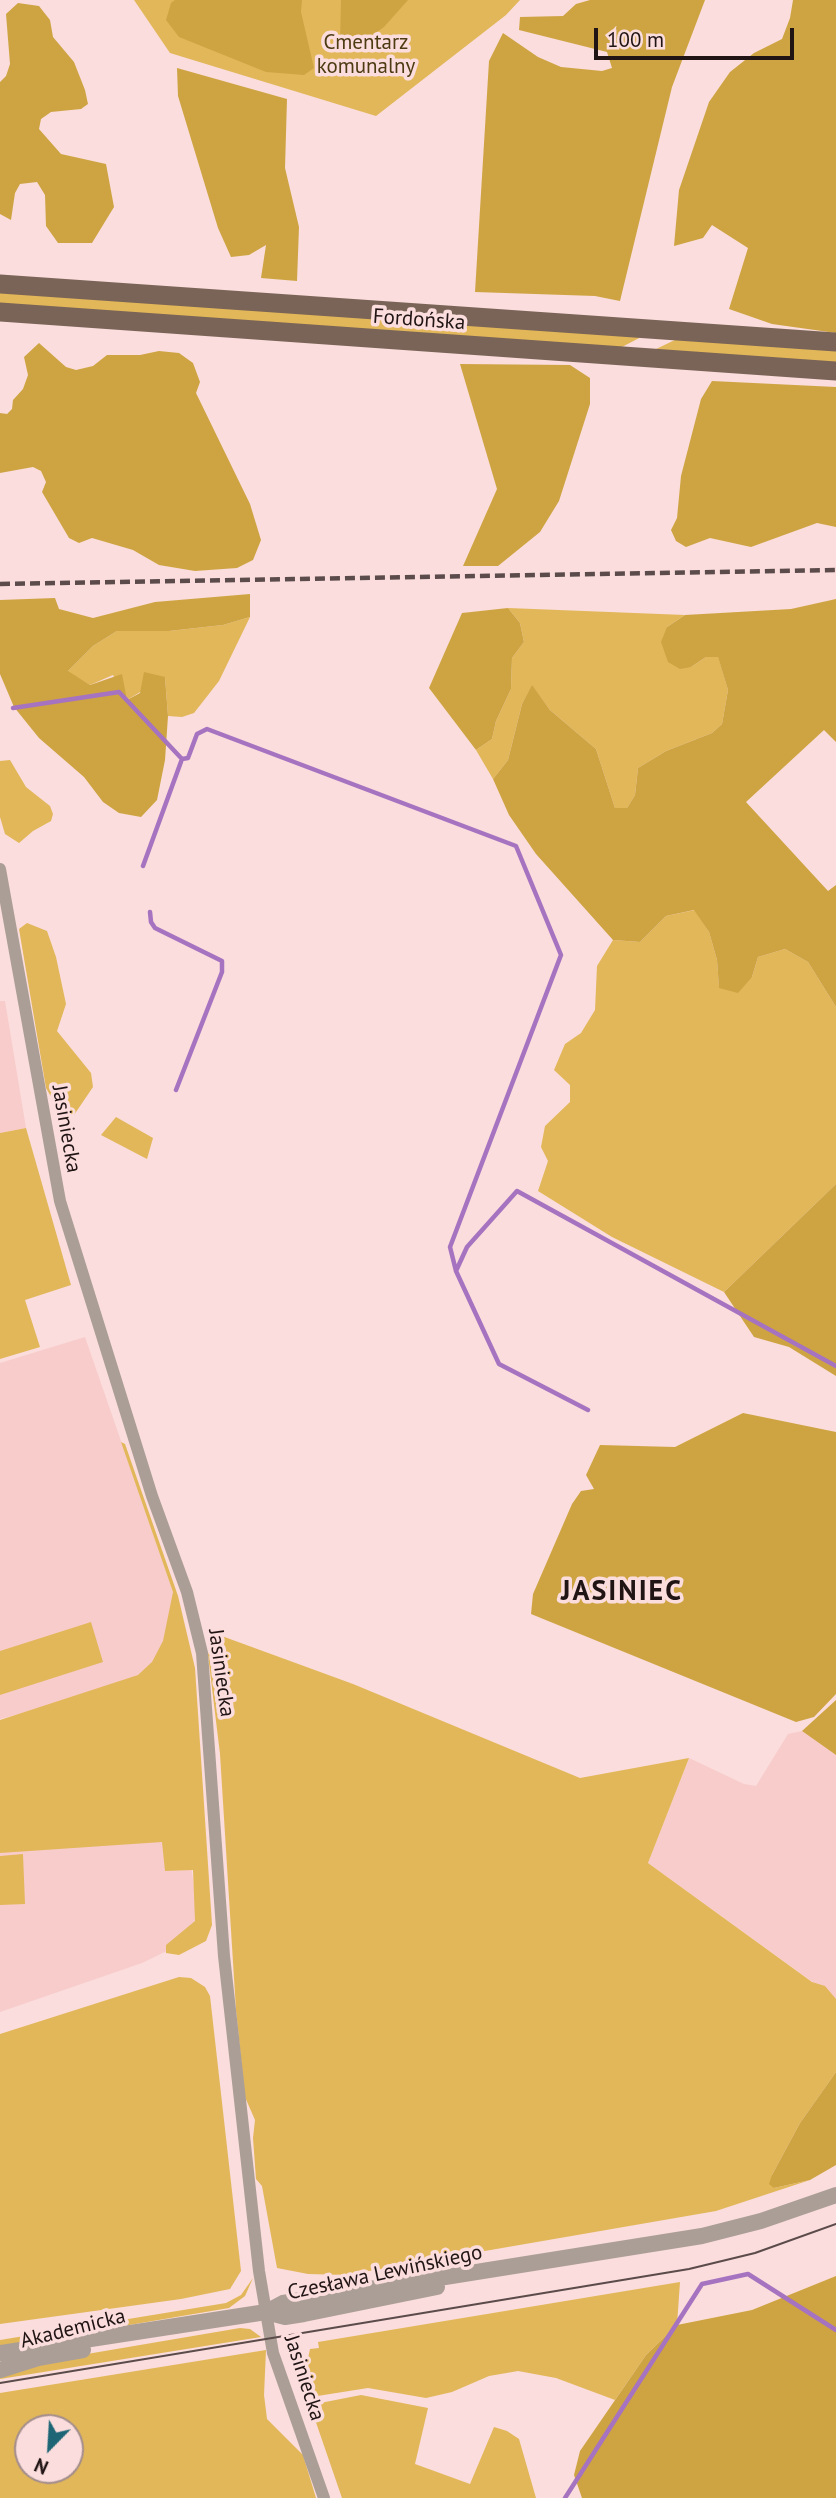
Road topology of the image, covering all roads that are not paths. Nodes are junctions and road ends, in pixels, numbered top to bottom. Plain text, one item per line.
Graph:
1 (0, 284) edge
2 (0, 312) edge
3 (836, 342) edge
4 (836, 371) edge
5 (0, 869) edge
6 (836, 2195) edge
7 (266, 2312) junction
8 (155, 2328) junction
9 (0, 2353) edge
10 (0, 2370) edge
11 (324, 2498) edge

1 - 3 main road, Fordońska
2 - 4 main road, Fordońska
5 - 7 street, Jasiniecka
6 - 7 street, Czesława Lewińskiego
7 - 8 street, Akademicka
7 - 11 street, Jasiniecka
8 - 9 street, Akademicka
8 - 10 street, Akademicka

